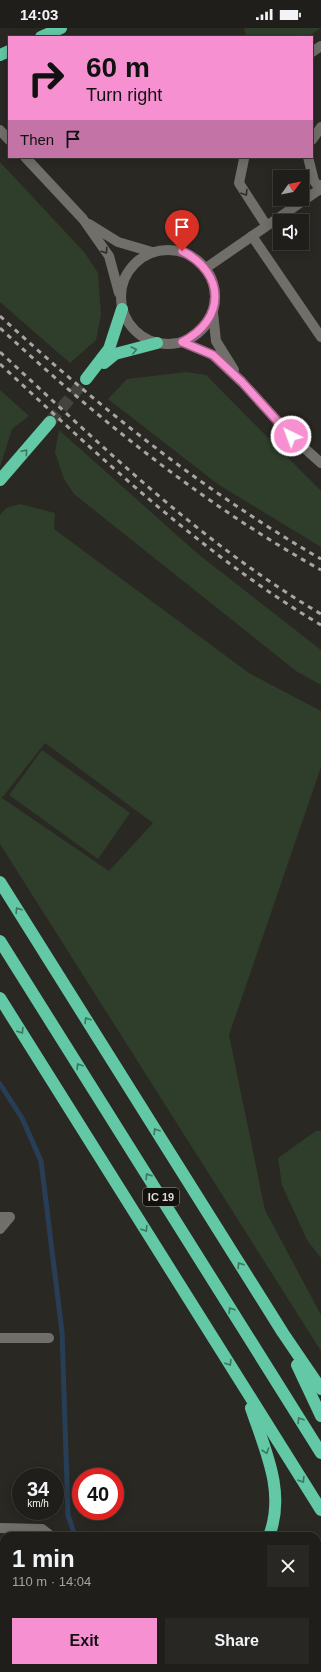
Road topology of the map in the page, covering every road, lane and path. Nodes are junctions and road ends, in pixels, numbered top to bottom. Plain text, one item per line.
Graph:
1 (61, 28) edge
2 (43, 36) edge
3 (321, 127) edge
4 (0, 130) edge
5 (8, 139) edge
6 (313, 139) edge
7 (26, 158) edge
8 (244, 158) edge
9 (308, 158) edge
10 (321, 188) edge
11 (82, 219) junction
12 (266, 226) junction
13 (252, 236) junction
14 (152, 252) junction
15 (206, 268) junction
16 (121, 305) junction
17 (213, 313) junction
18 (321, 337) edge
19 (182, 342) junction
20 (157, 344) junction
21 (242, 382) junction
22 (49, 423) tunnel mouth
23 (321, 464) edge
24 (0, 480) edge
25 (0, 882) edge
26 (0, 941) edge
27 (0, 998) edge
28 (0, 1217) edge
29 (0, 1229) edge
30 (283, 1333) junction
31 (0, 1338) edge
32 (49, 1338) dead end
33 (244, 1388) junction
34 (321, 1389) edge
35 (321, 1416) edge
36 (321, 1453) edge
37 (321, 1510) edge
38 (0, 1528) edge
39 (46, 1532) edge
40 (271, 1532) edge

1 - 2 highway
3 - 6 street
4 - 5 street
7 - 11 street
8 -> 12 street
9 - 10 street
10 - 12 street
11 - 14 street
11 -> 16 street
12 - 13 street
13 - 15 street
13 - 18 street
14 - 15 street
14 - 16 street
15 - 17 street
16 - 20 street
16 -> 20 highway
17 - 19 street
17 - 21 street
19 - 20 street
19 - 21 street
21 - 23 street
24 -> 22 highway
30 -> 25 highway
36 -> 26 highway, IC 19
27 -> 33 highway, IC 19
28 - 29 street
30 - 34 highway
30 - 35 highway
31 - 32 street
33 -> 37 highway, IC 19
33 -> 40 highway
38 - 39 street

